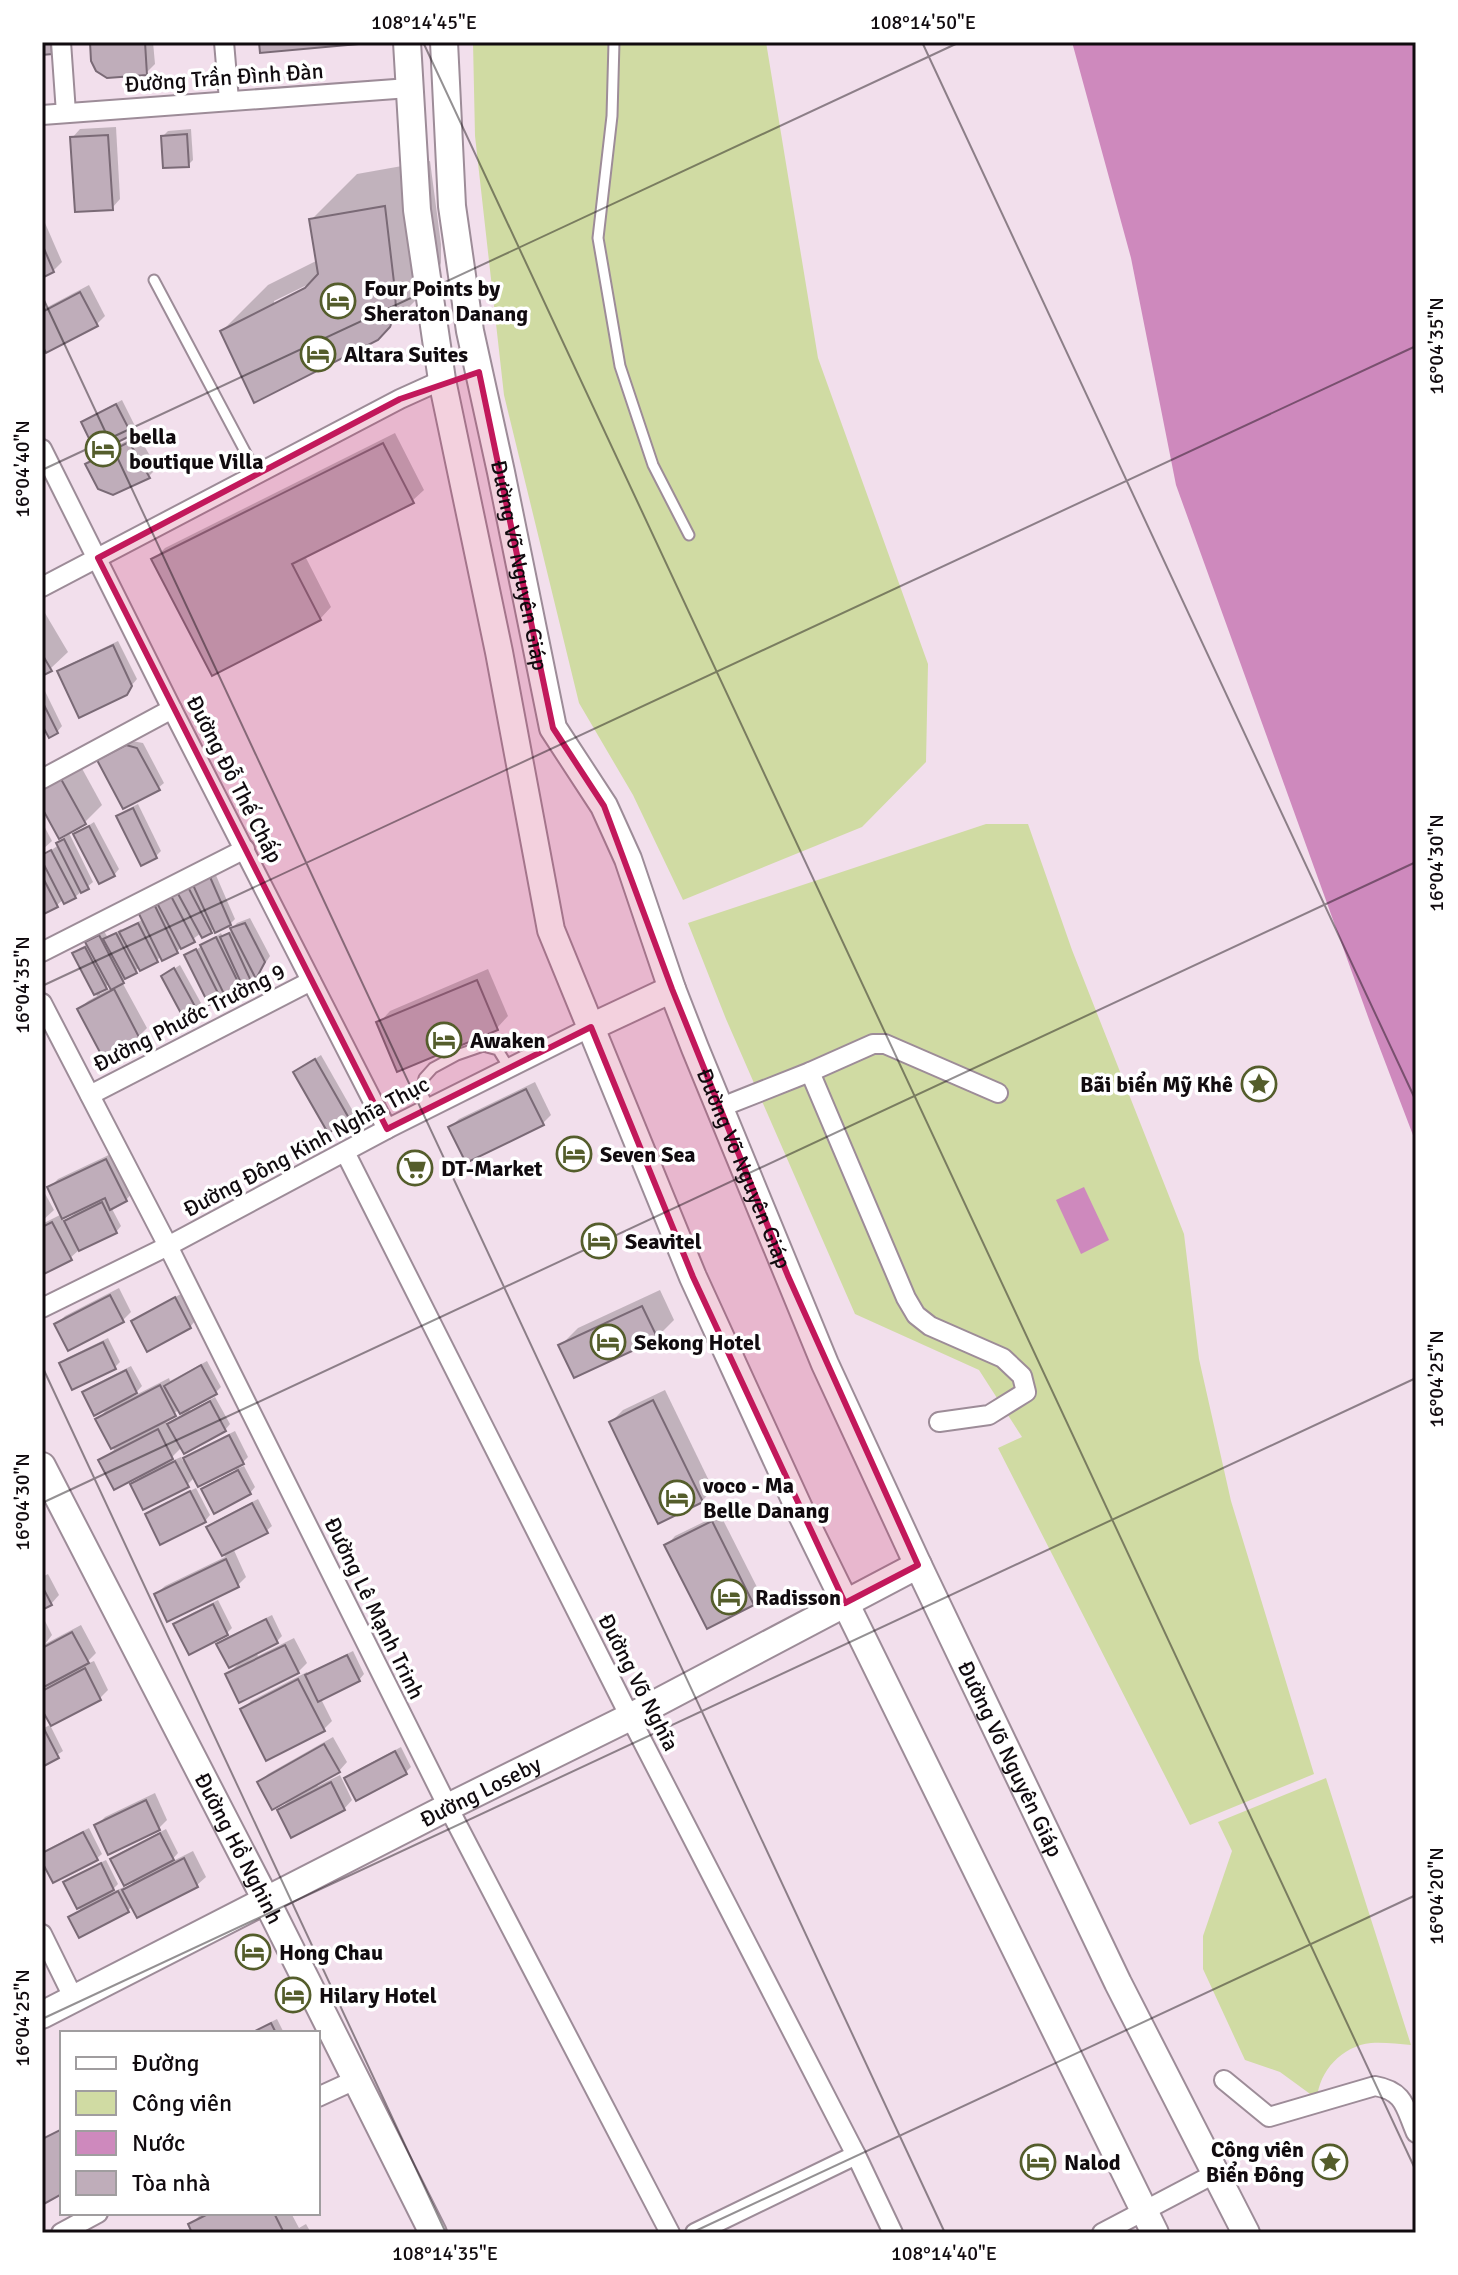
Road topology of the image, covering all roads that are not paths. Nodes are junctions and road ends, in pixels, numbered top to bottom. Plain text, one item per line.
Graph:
1 (61, 42) edge
2 (224, 42) edge
3 (407, 42) edge
4 (444, 42) edge
5 (614, 42) edge
6 (446, 86) junction
7 (409, 88) junction
8 (229, 100) junction
9 (66, 113) junction
10 (42, 115) edge
11 (154, 280) dead end
12 (479, 372) junction
13 (442, 380) junction
14 (42, 449) edge
15 (257, 474) junction
16 (689, 535) dead end
17 (98, 558) junction
18 (42, 587) edge
19 (172, 709) junction
20 (42, 779) edge
21 (245, 849) junction
22 (42, 952) edge
23 (311, 981) junction
24 (672, 989) junction
25 (42, 1003) edge
26 (591, 1027) junction
27 (509, 1068) junction
28 (810, 1072) junction
29 (998, 1093) dead end
30 (90, 1095) junction
31 (430, 1108) junction
32 (719, 1108) junction
33 (387, 1129) junction
34 (345, 1152) junction
35 (168, 1246) junction
36 (42, 1308) edge
37 (939, 1422) dead end
38 (42, 1466) edge
39 (918, 1565) junction
40 (845, 1603) junction
41 (630, 1717) junction
42 (448, 1807) junction
43 (266, 1900) junction
44 (42, 1934) edge
45 (74, 1999) junction
46 (42, 2015) edge
47 (355, 2080) junction
48 (1224, 2080) dead end
49 (320, 2096) edge
50 (1416, 2133) edge
51 (856, 2155) junction
52 (1216, 2173) junction
53 (94, 2215) edge
54 (1150, 2222) edge
55 (61, 2233) edge
56 (433, 2233) edge
57 (670, 2233) edge
58 (695, 2233) edge
59 (893, 2233) edge
60 (1102, 2233) edge
61 (1246, 2233) edge

1 - 9 street
2 - 8 street
3 - 7 main road, Đường Võ Nguyên Giáp
4 - 6 main road, Đường Võ Nguyên Giáp
5 - 16 lane
6 - 7 main road
6 - 12 main road, Đường Võ Nguyên Giáp
7 - 8 street, Đường Trần Đình Đàn
7 - 13 main road, Đường Võ Nguyên Giáp
8 - 9 street, Đường Trần Đình Đàn
9 - 10 street, Đường Trần Đình Đàn
11 - 15 lane
12 - 13 main road
12 - 24 main road, Đường Võ Nguyên Giáp
13 - 15 street
13 - 26 main road, Đường Võ Nguyên Giáp
14 - 17 street, Đường Đỗ Thế Chấp
15 - 17 street
17 - 18 street
17 - 19 street, Đường Đỗ Thế Chấp
19 - 20 street
19 - 21 street, Đường Đỗ Thế Chấp
21 - 22 street
21 - 23 street, Đường Đỗ Thế Chấp
23 - 30 street, Đường Phước Trường 9
23 - 33 street, Đường Đỗ Thế Chấp
24 - 26 main road
24 - 32 main road, Đường Võ Nguyên Giáp
25 - 30 street, Đường Lê Mạnh Trinh
26 - 27 street, Đường Đông Kinh Nghĩa Thục
26 - 40 main road, Đường Võ Nguyên Giáp
27 - 31 street, Đường Đông Kinh Nghĩa Thục
27 - 31 lane
28 - 29 street
28 - 32 street
28 - 37 street
30 - 35 street, Đường Lê Mạnh Trinh
31 - 33 street, Đường Đông Kinh Nghĩa Thục
32 - 39 main road, Đường Võ Nguyên Giáp
33 - 34 street, Đường Đông Kinh Nghĩa Thục
34 - 35 street, Đường Đông Kinh Nghĩa Thục
34 - 41 street, Đường Võ Nghĩa
35 - 36 street, Đường Đông Kinh Nghĩa Thục
35 - 42 street, Đường Lê Mạnh Trinh
38 - 43 main road, Đường Hồ Nghinh
39 - 40 main road, Đường Loseby
39 - 52 main road, Đường Võ Nguyên Giáp
40 - 41 main road, Đường Loseby
40 - 54 main road, Đường Võ Nguyên Giáp
41 - 42 main road, Đường Loseby
41 - 51 street, Đường Võ Nghĩa
42 - 43 main road, Đường Loseby
42 - 57 street, Đường Lê Mạnh Trinh
43 - 45 main road, Đường Loseby
43 - 47 main road, Đường Hồ Nghinh
44 - 45 street
45 - 46 main road, Đường Loseby
47 - 49 street
47 - 56 main road, Đường Hồ Nghinh
48 - 50 street
51 - 58 street
51 - 59 street, Đường Võ Nghĩa
52 - 54 street
52 - 61 main road, Đường Võ Nguyên Giáp
53 - 55 street
54 - 60 street

